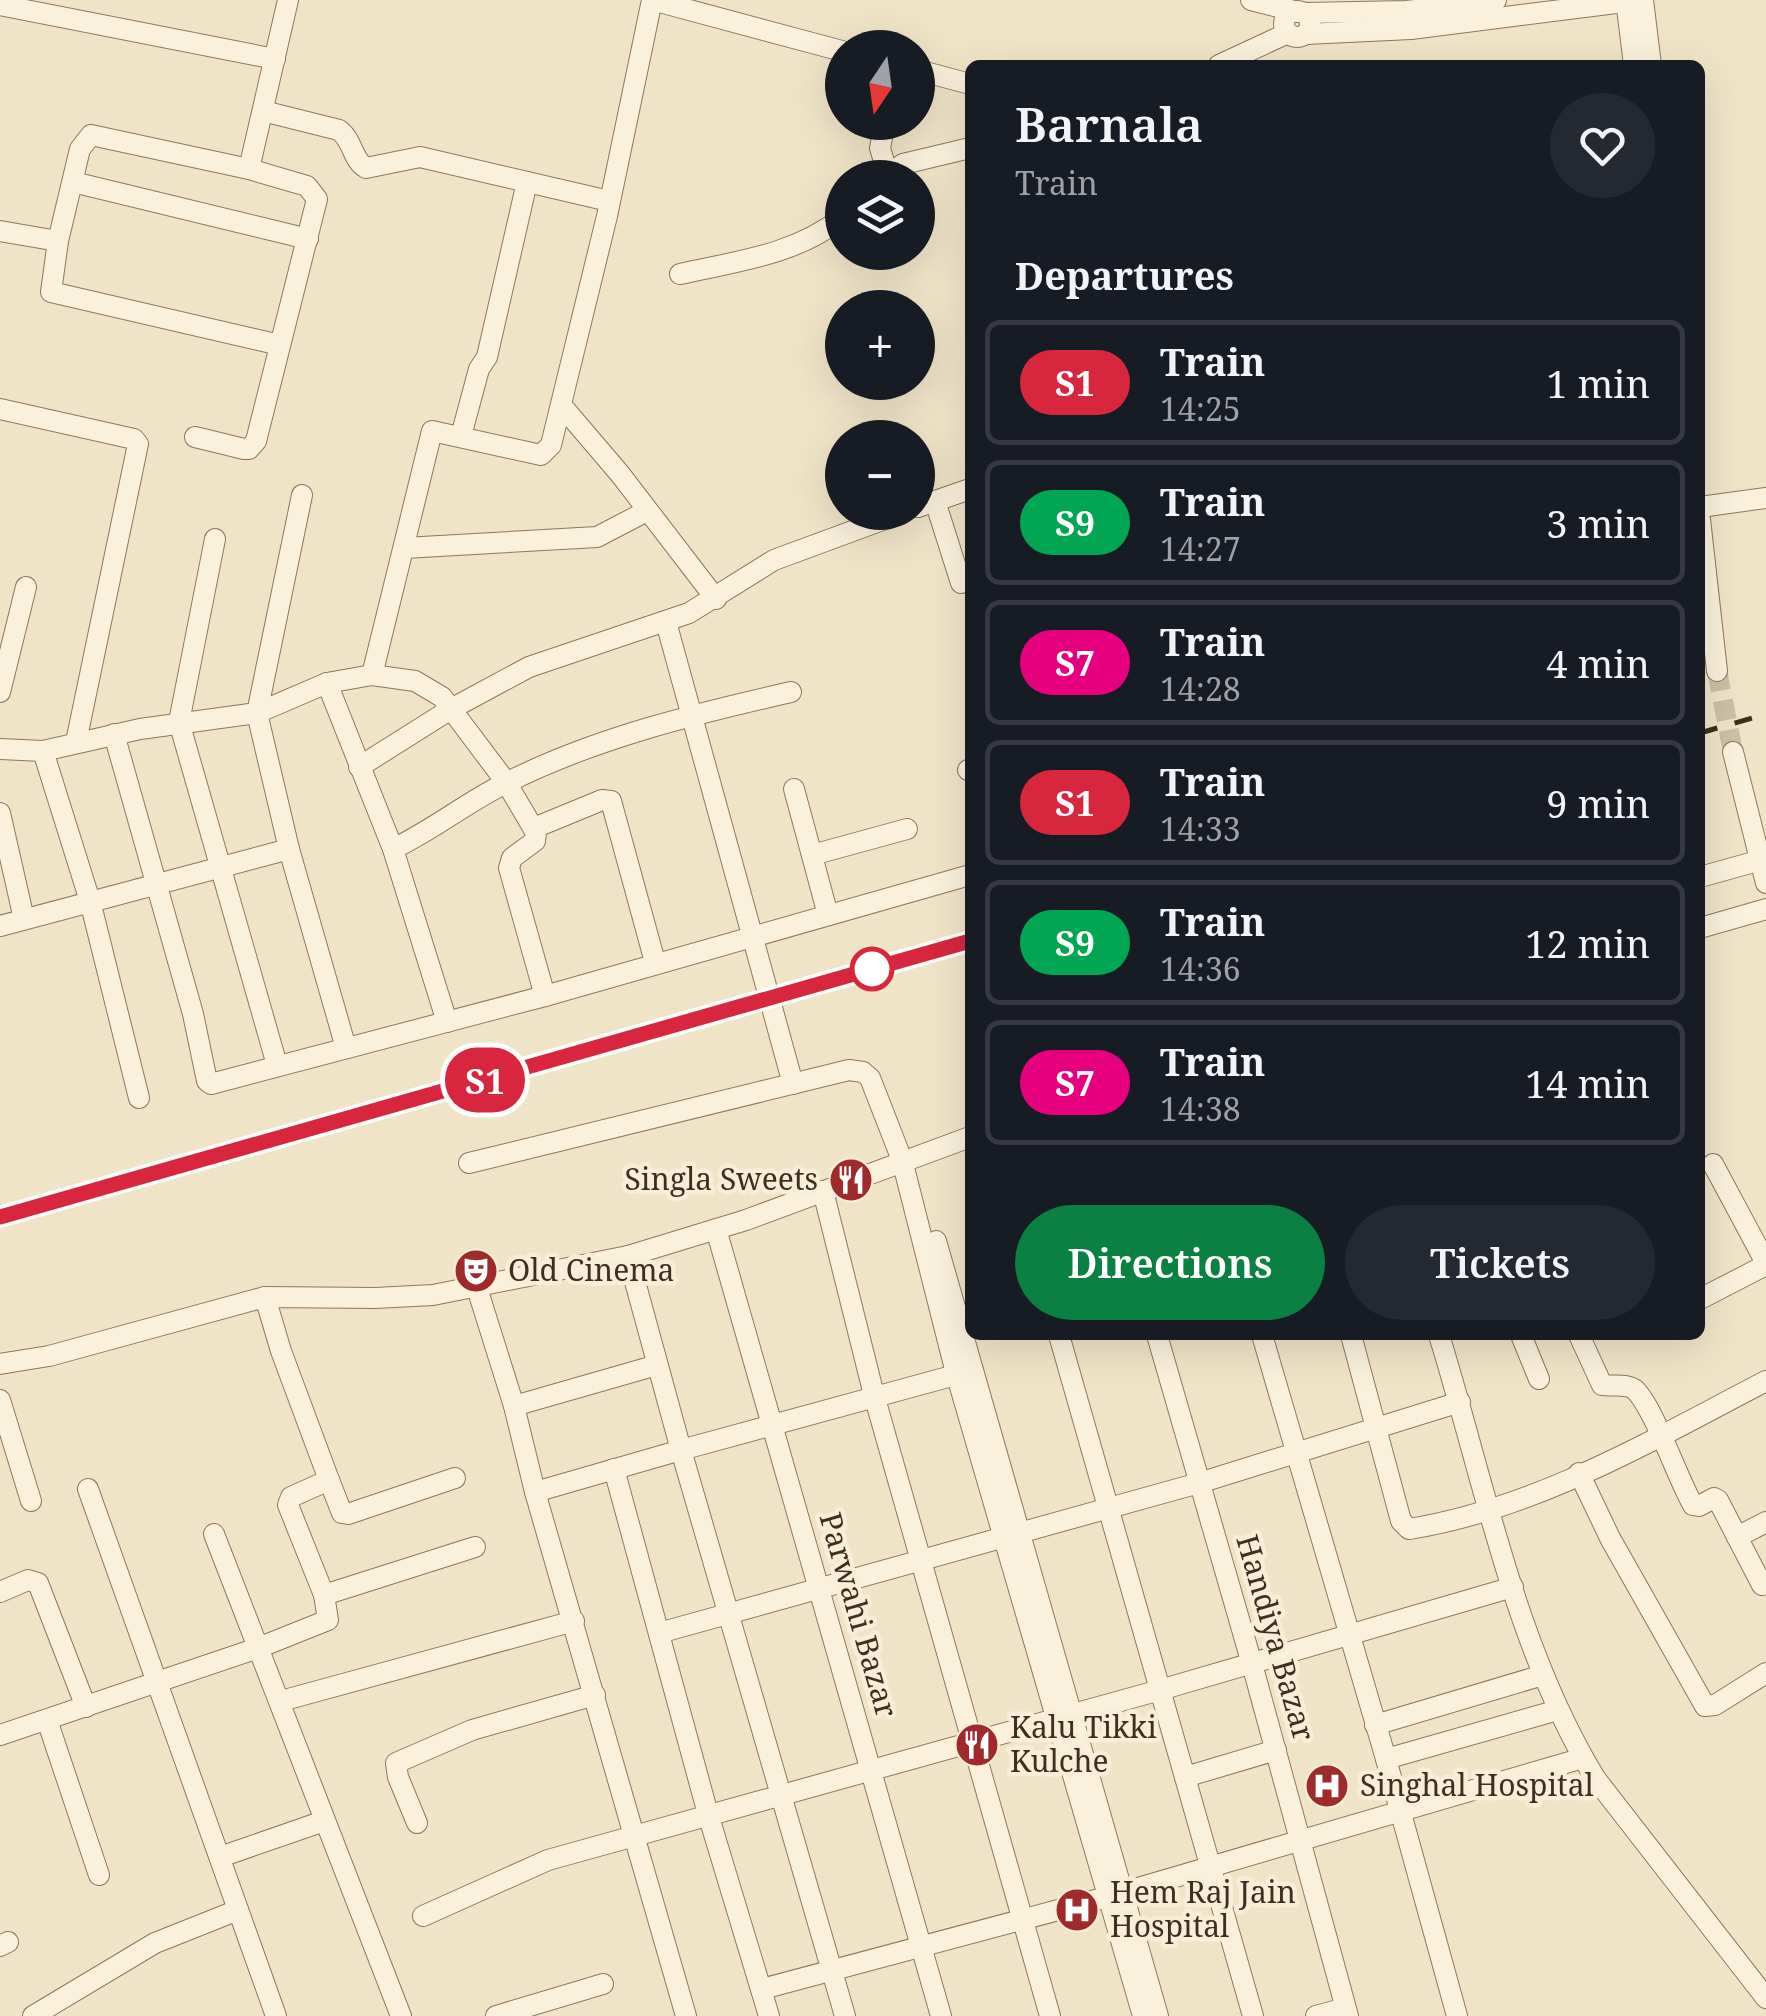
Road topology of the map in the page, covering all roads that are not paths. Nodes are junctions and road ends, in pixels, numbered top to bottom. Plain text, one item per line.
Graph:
1 (288, 0) edge
2 (652, 0) edge
3 (1251, 0) edge
4 (1496, 0) edge
5 (1634, 1) edge
6 (0, 5) edge
7 (1305, 17) edge
8 (825, 46) edge
9 (276, 59) junction
10 (1228, 60) edge
11 (1634, 60) edge
12 (1650, 60) edge
13 (935, 75) edge
14 (965, 83) edge
15 (263, 111) junction
16 (965, 149) edge
17 (920, 160) edge
18 (250, 169) junction
19 (73, 182) junction
20 (527, 182) junction
21 (609, 201) junction
22 (0, 231) edge
23 (825, 231) edge
24 (308, 238) junction
25 (58, 240) junction
26 (680, 274) dead end
27 (280, 345) junction
28 (562, 406) junction
29 (0, 409) edge
30 (462, 436) junction
31 (195, 437) dead end
32 (965, 491) edge
33 (302, 495) dead end
34 (1766, 498) edge
35 (935, 501) edge
36 (1705, 505) edge
37 (648, 510) junction
38 (935, 525) edge
39 (855, 530) edge
40 (215, 539) dead end
41 (404, 548) junction
42 (1705, 566) edge
43 (960, 583) dead end
44 (26, 587) dead end
45 (716, 599) junction
46 (666, 622) junction
47 (1716, 671) tunnel mouth
48 (372, 675) junction
49 (328, 683) junction
50 (0, 692) edge
51 (791, 692) dead end
52 (451, 709) junction
53 (258, 712) junction
54 (694, 714) junction
55 (179, 722) junction
56 (114, 734) junction
57 (76, 742) junction
58 (0, 748) edge
59 (43, 751) junction
60 (1733, 752) tunnel mouth
61 (359, 767) junction
62 (506, 782) junction
63 (794, 789) dead end
64 (0, 813) edge
65 (534, 828) junction
66 (907, 828) dead end
67 (289, 849) junction
68 (394, 849) junction
69 (812, 855) junction
70 (1761, 860) junction
71 (222, 867) junction
72 (965, 876) edge
73 (1705, 876) edge
74 (1766, 883) edge
75 (156, 885) junction
76 (90, 901) junction
77 (1766, 909) edge
78 (828, 915) junction
79 (24, 919) junction
80 (0, 926) edge
81 (1705, 927) edge
82 (752, 936) junction
83 (655, 962) junction
84 (545, 996) junction
85 (448, 1022) junction
86 (346, 1048) junction
87 (277, 1065) junction
88 (793, 1084) junction
89 (140, 1098) dead end
90 (965, 1139) edge
91 (908, 1159) junction
92 (468, 1163) dead end
93 (1713, 1164) dead end
94 (823, 1191) junction
95 (716, 1230) junction
96 (628, 1256) junction
97 (1766, 1264) edge
98 (477, 1288) junction
99 (1705, 1296) edge
100 (264, 1297) junction
101 (1059, 1340) edge
102 (1159, 1340) edge
103 (1263, 1340) edge
104 (1352, 1340) edge
105 (1447, 1340) edge
106 (1523, 1340) edge
107 (1581, 1340) edge
108 (0, 1364) edge
109 (657, 1364) junction
110 (964, 1372) junction
111 (1540, 1379) dead end
112 (1766, 1380) edge
113 (874, 1395) junction
114 (0, 1400) edge
115 (1460, 1402) junction
116 (514, 1406) junction
117 (773, 1424) junction
118 (1377, 1428) junction
119 (1661, 1435) junction
120 (681, 1450) junction
121 (1296, 1453) junction
122 (614, 1469) junction
123 (1579, 1473) junction
124 (455, 1478) dead end
125 (330, 1480) junction
126 (1198, 1483) junction
127 (88, 1489) dead end
128 (536, 1492) junction
129 (30, 1500) dead end
130 (1108, 1506) junction
131 (1490, 1510) junction
132 (1766, 1522) edge
133 (1011, 1533) junction
134 (214, 1534) dead end
135 (1737, 1537) junction
136 (475, 1547) dead end
137 (922, 1560) junction
138 (1762, 1584) dead end
139 (1514, 1587) junction
140 (818, 1590) junction
141 (0, 1592) edge
142 (324, 1595) junction
143 (731, 1615) junction
144 (574, 1621) junction
145 (659, 1633) junction
146 (1350, 1634) junction
147 (258, 1648) junction
148 (1252, 1664) junction
149 (1766, 1672) edge
150 (1543, 1675) junction
151 (158, 1681) junction
152 (1160, 1690) junction
153 (595, 1694) junction
154 (280, 1701) junction
155 (86, 1706) junction
156 (1558, 1710) junction
157 (1063, 1716) junction
158 (46, 1720) junction
159 (1375, 1725) junction
160 (0, 1735) edge
161 (970, 1742) junction
162 (1276, 1750) junction
163 (1582, 1758) junction
164 (1386, 1759) junction
165 (871, 1769) junction
166 (1185, 1777) junction
167 (782, 1793) junction
168 (1401, 1811) junction
169 (708, 1814) junction
170 (324, 1821) junction
171 (417, 1822) dead end
172 (635, 1836) junction
173 (1300, 1840) junction
174 (220, 1856) junction
175 (1210, 1866) junction
176 (99, 1875) dead end
177 (1114, 1894) junction
178 (238, 1910) junction
179 (423, 1916) dead end
180 (1022, 1918) junction
181 (920, 1946) junction
182 (833, 1971) junction
183 (603, 1984) dead end
184 (762, 1989) junction
185 (1766, 1998) edge
186 (1347, 2012) edge
187 (508, 2014) edge
188 (32, 2016) edge
189 (276, 2016) edge
190 (400, 2016) edge
191 (686, 2016) edge
192 (769, 2016) edge
193 (846, 2016) edge
194 (941, 2016) edge
195 (1050, 2016) edge
196 (1143, 2016) edge
197 (1158, 2016) edge
198 (1253, 2016) edge
199 (1316, 2016) edge
200 (1458, 2016) edge

1 - 9 street
2 - 8 street
2 - 21 street
3 - 7 street
4 - 7 street
5 - 7 street
5 - 11 street
5 - 12 street
6 - 9 street
7 - 10 street
9 - 15 street
13 - 14 street
15 - 18 street
15 - 20 street
16 - 17 street
18 - 19 street
18 - 24 street
19 - 24 street
19 - 25 street
20 - 21 street
20 - 30 street
21 - 28 street
22 - 25 street
23 - 26 street
24 - 27 street
25 - 27 street
27 - 31 street
28 - 30 street
28 - 37 street
29 - 57 street
30 - 41 street
32 - 35 street
33 - 53 street
34 - 36 street
37 - 41 street
37 - 45 street
38 - 43 street
39 - 45 street
40 - 55 street
41 - 48 street
42 - 47 street
44 - 50 street
45 - 46 street
46 - 52 street
46 - 54 street
48 - 49 street
48 - 52 street
49 - 53 street
49 - 61 street
51 - 54 street
52 - 61 street
52 - 62 street
53 - 55 street
53 - 67 street
54 - 62 street
54 - 82 street
55 - 56 street
55 - 71 street
56 - 57 street
56 - 75 street
57 - 59 street
58 - 59 street
59 - 76 street
60 - 70 street
61 - 68 street
62 - 65 street
62 - 68 street
63 - 69 street
64 - 79 street
65 - 83 street
65 - 84 street
66 - 69 street
67 - 71 street
67 - 86 street
68 - 85 street
69 - 78 street
70 - 73 street
70 - 74 street
71 - 75 street
71 - 87 street
72 - 78 street
75 - 76 street
75 - 87 street
76 - 79 street
76 - 89 street
77 - 81 street
78 - 82 street
79 - 80 street
82 - 83 street
82 - 88 street
83 - 84 street
84 - 85 street
85 - 86 street
86 - 87 street
88 - 91 street
88 - 92 street
90 - 91 street
91 - 94 street
91 - 110 street
93 - 97 street
94 - 95 street
94 - 113 street
95 - 96 street
95 - 117 street, Parwahi Bazar
96 - 98 street
96 - 109 street
97 - 99 street
98 - 100 street
98 - 116 street
100 - 108 street
100 - 125 street
101 - 130 street
102 - 126 street, Handiya Bazar
103 - 121 street
104 - 118 street
105 - 115 street
106 - 111 street
107 - 119 street
109 - 116 street
109 - 120 street
110 - 113 street
110 - 133 street
112 - 119 street
113 - 117 street
113 - 137 street
114 - 129 street
115 - 118 street
115 - 131 street
116 - 128 street
117 - 120 street
117 - 140 street, Parwahi Bazar
118 - 121 street
118 - 131 street
119 - 123 street
119 - 135 street
120 - 122 street
120 - 143 street
121 - 126 street
121 - 146 street
122 - 128 street
122 - 145 street
123 - 131 street
123 - 149 street
124 - 125 street
125 - 142 street
126 - 130 street
126 - 148 street, Handiya Bazar
127 - 151 street
128 - 144 street
130 - 133 street
130 - 152 street
131 - 139 street
132 - 135 street
133 - 137 street
133 - 157 street
134 - 147 street
135 - 138 street
136 - 142 street
137 - 140 street
137 - 161 street
139 - 146 street
139 - 150 street
140 - 143 street
140 - 165 street, Parwahi Bazar
141 - 155 street
142 - 147 street
143 - 145 street
143 - 167 street
144 - 153 street
144 - 154 street
145 - 169 street
146 - 148 street
146 - 159 street
147 - 151 street
147 - 154 street
148 - 152 street
148 - 162 street, Handiya Bazar
150 - 156 street
150 - 159 street
151 - 155 street
151 - 174 street
152 - 157 street
152 - 166 street
153 - 171 street
153 - 172 street
154 - 170 street
155 - 158 street
156 - 163 street
156 - 164 street
157 - 161 street
157 - 177 street
158 - 160 street
158 - 176 street
159 - 164 street
161 - 165 street
161 - 180 street
162 - 166 street
162 - 173 street, Handiya Bazar
163 - 168 street
163 - 185 street
164 - 168 street
165 - 167 street
165 - 181 street, Parwahi Bazar
166 - 175 street
167 - 169 street
167 - 182 street
168 - 173 street
168 - 200 street
169 - 172 street
169 - 184 street
170 - 174 street
170 - 190 street
172 - 179 street
172 - 191 street
173 - 175 street
173 - 186 street, Handiya Bazar
174 - 178 street
175 - 177 street
175 - 198 street
177 - 180 street
177 - 196 street
177 - 197 street
178 - 188 street
178 - 189 street
180 - 181 street
180 - 195 street
181 - 182 street
181 - 194 street, Parwahi Bazar
182 - 184 street
182 - 193 street
183 - 187 street
184 - 192 street
186 - 199 street

